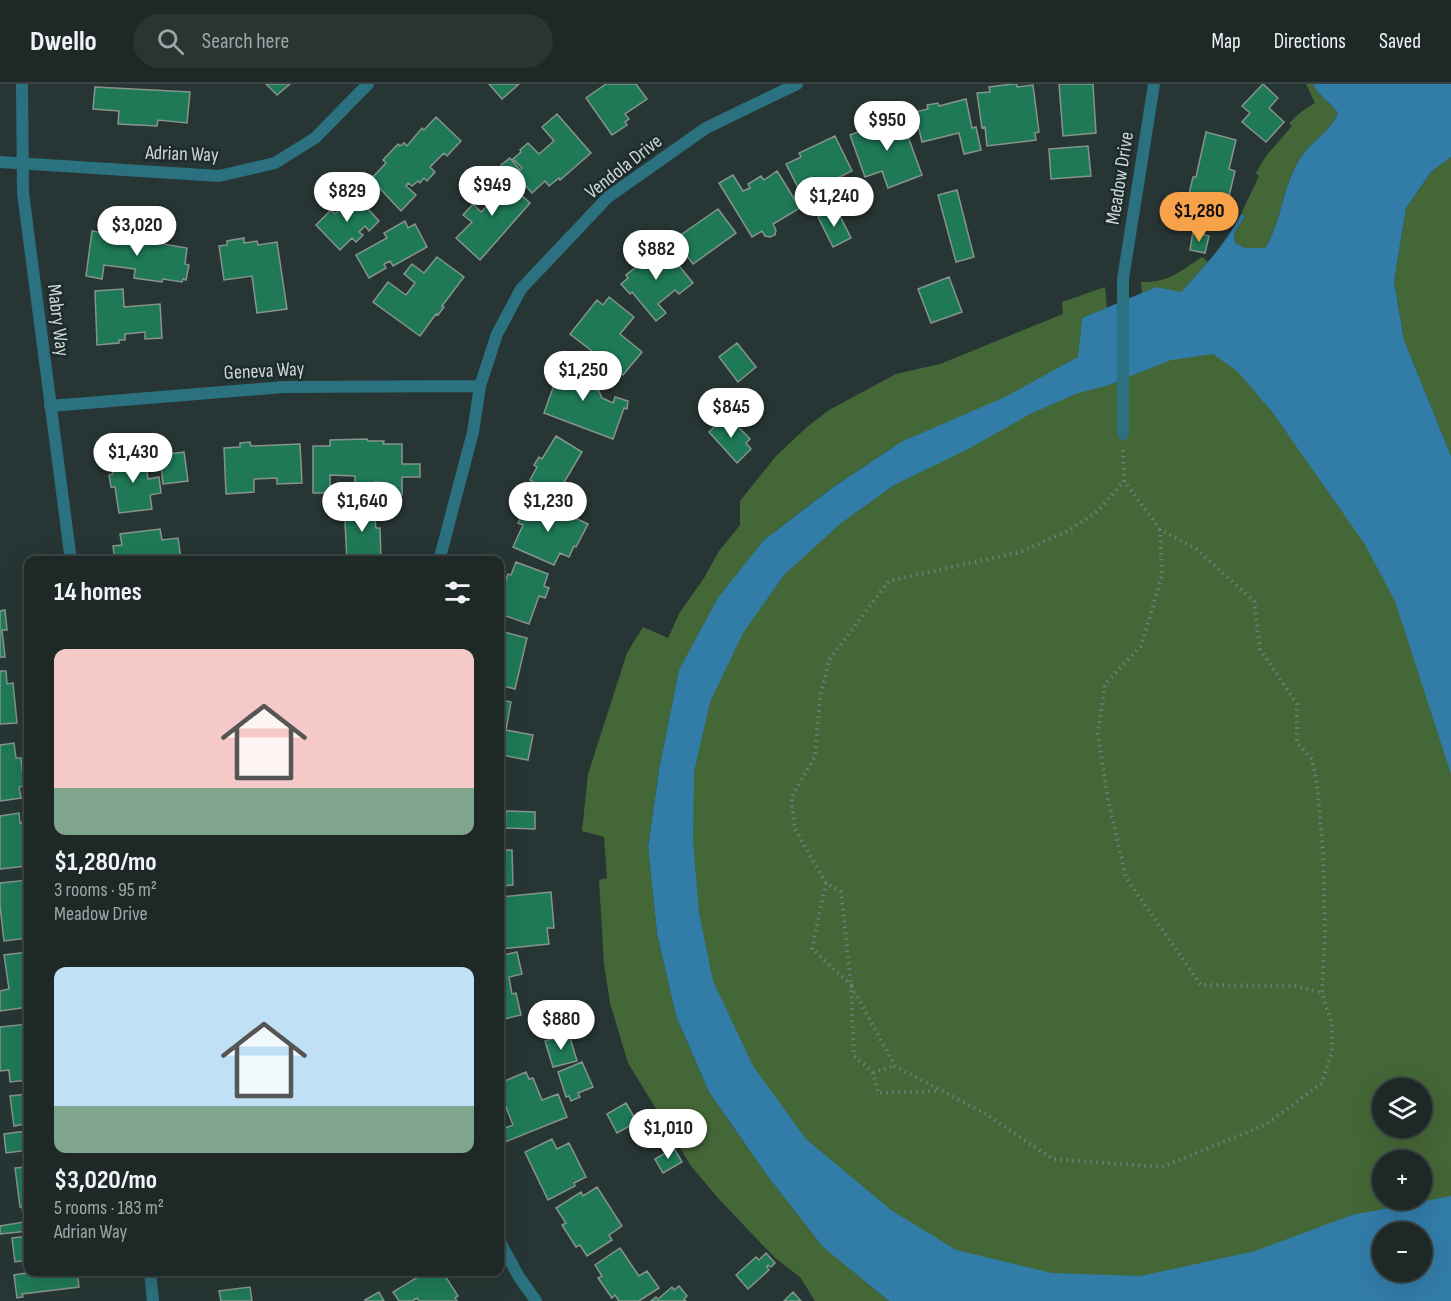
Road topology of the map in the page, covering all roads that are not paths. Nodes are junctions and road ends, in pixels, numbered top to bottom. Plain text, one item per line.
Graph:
1 (22, 84) edge
2 (368, 84) edge
3 (797, 84) edge
4 (1154, 84) edge
5 (0, 162) edge
6 (22, 164) junction
7 (480, 386) junction
8 (50, 406) junction
9 (1122, 434) road end
10 (70, 556) edge
11 (440, 556) edge
12 (504, 1249) edge
13 (150, 1276) edge
14 (153, 1301) edge
15 (536, 1301) edge

1 - 6 street, Mabry Way
2 - 6 street, Adrian Way
3 - 7 street, Vendola Drive
4 - 9 street, Meadow Drive
5 - 6 street, Adrian Way
6 - 8 street, Mabry Way
7 - 8 street, Geneva Way
7 - 11 street, Vendola Drive
8 - 10 street, Mabry Way
12 - 15 street
13 - 14 street

